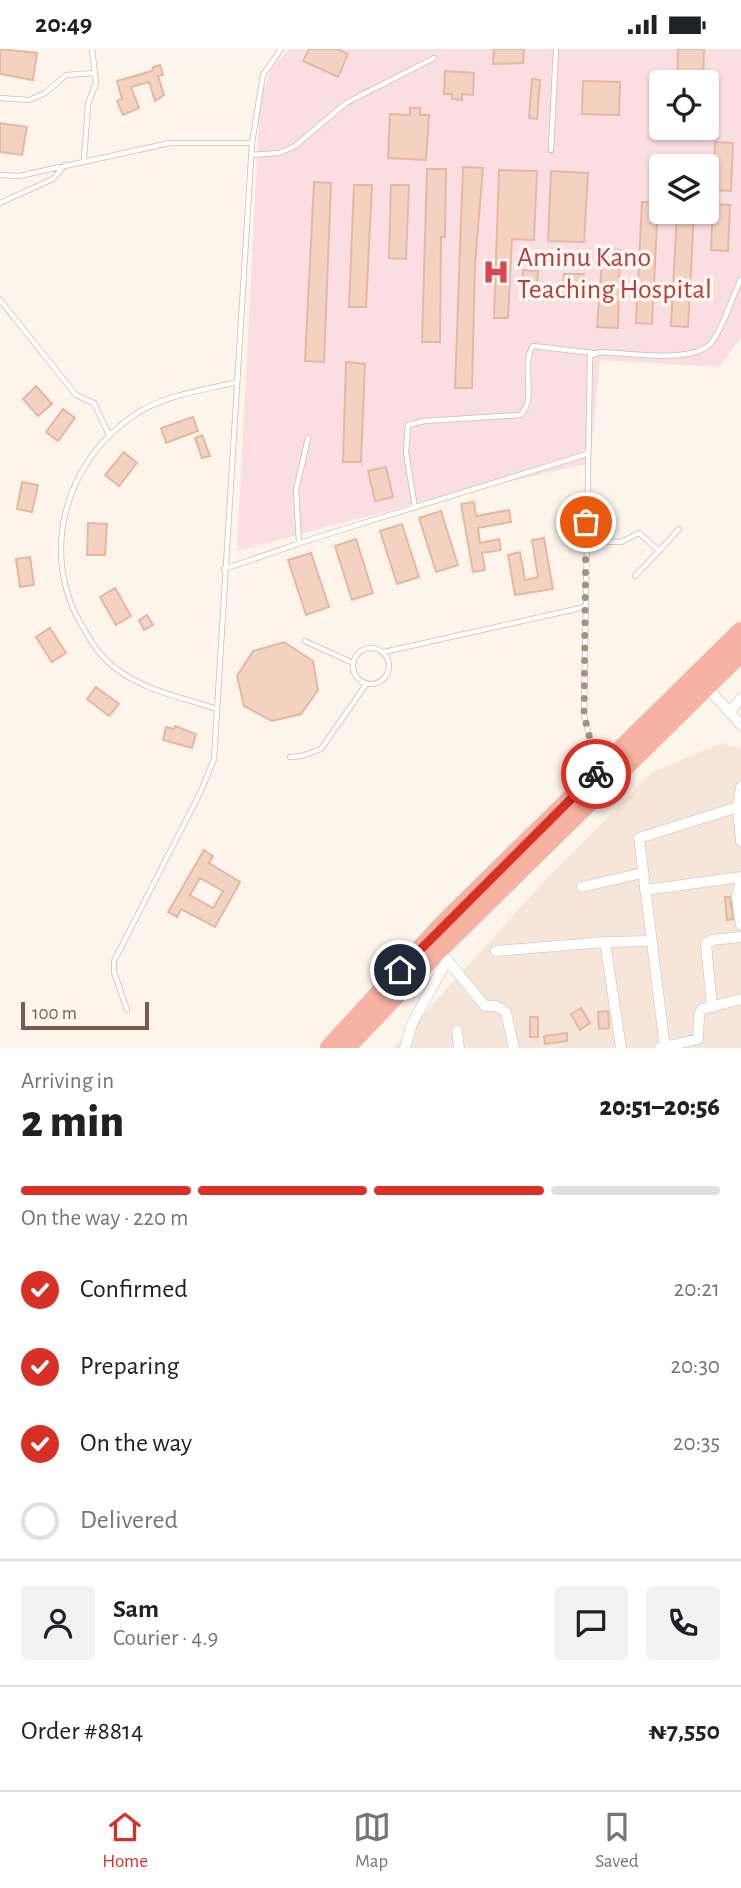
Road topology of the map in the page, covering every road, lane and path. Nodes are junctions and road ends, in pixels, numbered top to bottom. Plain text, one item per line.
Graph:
1 (92, 49) edge
2 (281, 49) edge
3 (556, 49) edge
4 (434, 58) dead end
5 (95, 73) junction
6 (0, 99) edge
7 (252, 143) junction
8 (551, 150) dead end
9 (251, 155) junction
10 (85, 160) junction
11 (65, 165) junction
12 (0, 175) edge
13 (0, 203) edge
14 (741, 279) edge
15 (0, 300) edge
16 (593, 353) junction
17 (237, 381) junction
18 (110, 435) junction
19 (307, 438) dead end
20 (587, 454) junction
21 (415, 508) junction
22 (679, 529) dead end
23 (586, 541) junction
24 (299, 543) junction
25 (659, 551) junction
26 (225, 569) junction
27 (635, 576) dead end
28 (585, 607) junction
29 (741, 631) edge
30 (305, 642) dead end
31 (384, 652) junction
32 (741, 653) edge
33 (354, 663) junction
34 (367, 683) junction
35 (707, 687) junction
36 (741, 698) edge
37 (217, 709) junction
38 (730, 712) junction
39 (741, 725) edge
40 (289, 757) dead end
41 (606, 764) junction
42 (741, 787) edge
43 (738, 807) junction
44 (741, 841) edge
45 (642, 873) junction
46 (741, 878) edge
47 (582, 887) dead end
48 (645, 890) junction
49 (741, 925) edge
50 (741, 937) edge
51 (651, 941) junction
52 (605, 942) junction
53 (496, 951) dead end
54 (443, 955) junction
55 (741, 999) edge
56 (712, 1007) junction
57 (128, 1010) dead end
58 (457, 1031) dead end
59 (663, 1047) edge
60 (329, 1048) edge
61 (346, 1048) edge
62 (405, 1048) edge
63 (459, 1048) edge
64 (514, 1048) edge
65 (621, 1048) edge

1 - 5 lane
2 - 7 lane
3 - 8 lane
4 - 9 lane
5 - 6 lane
5 - 10 lane
7 - 9 lane
7 - 10 lane
9 - 17 lane
10 - 11 lane
11 - 12 lane
11 - 13 lane
14 - 16 lane
15 - 18 lane
16 - 20 lane
16 - 21 lane
17 - 18 lane
17 - 26 lane
18 - 37 lane
19 - 24 lane
20 - 21 lane
20 - 23 lane
21 - 24 lane
22 - 25 lane
23 - 25 lane
23 - 28 lane
24 - 26 lane
25 - 27 lane
26 - 37 lane
28 - 31 lane
28 - 41 lane
29 - 41 highway
30 - 33 lane
31 - 33 lane
31 - 34 lane
32 - 35 highway
33 - 34 lane
34 - 40 lane
35 - 38 street
35 - 54 highway
36 - 38 street
37 - 57 lane
38 - 39 street
41 - 60 highway
42 - 43 street
43 - 44 street
43 - 45 street
45 - 47 street
45 - 48 street
46 - 48 street
46 - 49 street
48 - 51 street
50 - 56 street
51 - 52 street
51 - 59 street
52 - 53 street
52 - 65 street
54 - 61 highway
54 - 62 street
54 - 64 street
55 - 56 street
56 - 59 street
58 - 63 street

